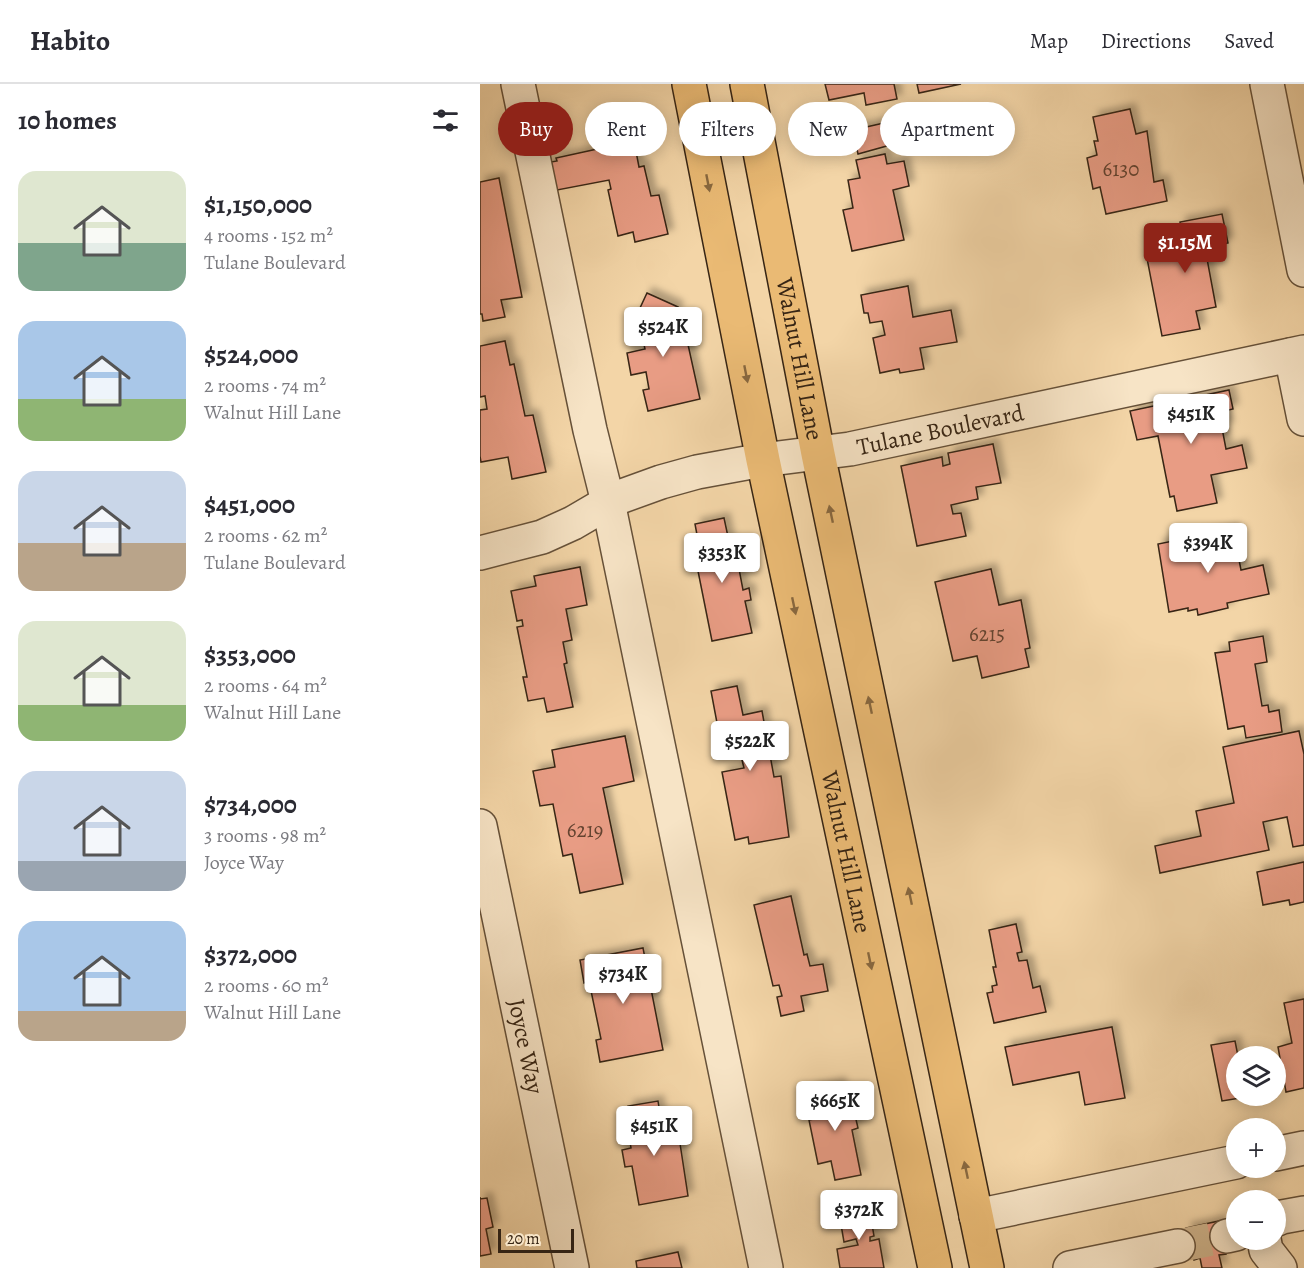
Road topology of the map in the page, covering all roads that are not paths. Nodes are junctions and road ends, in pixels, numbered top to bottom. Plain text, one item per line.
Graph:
1 (518, 84) edge
2 (689, 84) edge
3 (747, 84) edge
4 (1267, 84) edge
5 (1304, 270) edge
6 (1297, 353) edge
7 (1304, 419) edge
8 (818, 454) junction
9 (763, 460) junction
10 (608, 502) junction
11 (480, 553) edge
12 (480, 826) edge
13 (1304, 1148) edge
14 (1286, 1152) edge
15 (1226, 1164) edge
16 (1304, 1213) edge
17 (976, 1216) junction
18 (1286, 1216) edge
19 (1179, 1246) tunnel mouth
20 (1266, 1250) edge
21 (572, 1268) edge
22 (766, 1268) edge
23 (935, 1268) edge
24 (987, 1268) edge
25 (1070, 1268) edge
26 (1280, 1268) edge

1 - 10 street
2 -> 9 main road, Walnut Hill Lane
3 - 8 main road, Walnut Hill Lane
4 - 5 street
6 - 7 street
6 - 8 street, Tulane Boulevard
8 - 9 street, Tulane Boulevard
17 -> 8 main road, Walnut Hill Lane
9 - 10 street, Tulane Boulevard
9 -> 23 main road, Walnut Hill Lane
10 - 11 street, Tulane Boulevard
10 - 22 street
12 - 21 street, Joyce Way
13 - 14 street
15 - 17 street
16 - 18 street
17 - 24 main road, Walnut Hill Lane
19 - 25 street
20 - 26 street

